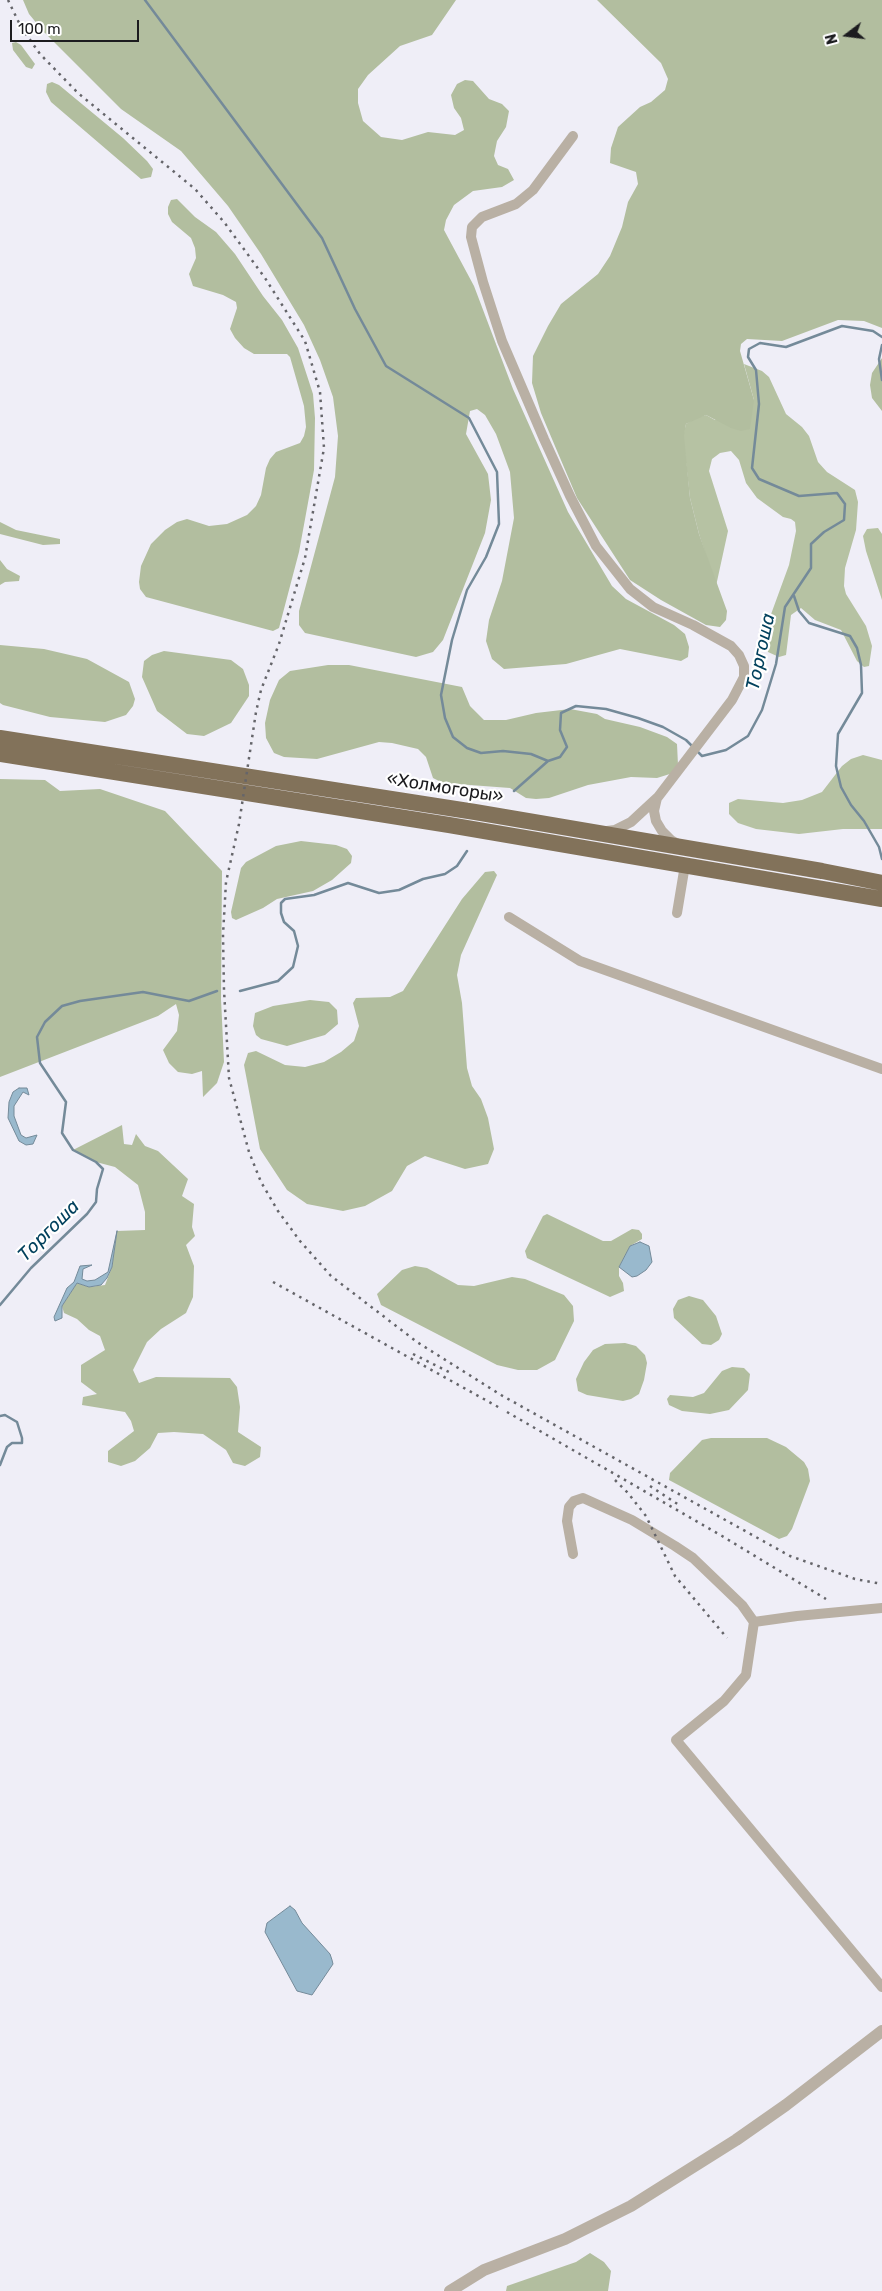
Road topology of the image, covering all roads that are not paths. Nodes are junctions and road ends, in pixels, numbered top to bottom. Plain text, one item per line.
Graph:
1 (573, 136) dead end
2 (0, 738) edge
3 (0, 754) edge
4 (658, 798) junction
5 (595, 833) junction
6 (685, 848) junction
7 (685, 865) junction
8 (882, 883) edge
9 (882, 899) edge
10 (677, 913) dead end
11 (510, 917) dead end
12 (882, 1069) edge
13 (573, 1554) dead end
14 (882, 1608) edge
15 (754, 1622) junction
16 (882, 1987) edge
17 (882, 2030) edge
18 (450, 2291) edge

1 - 4 street
2 - 5 highway, «Холмогоры»
3 - 7 highway, «Холмогоры»
4 - 5 street
4 - 6 street
5 - 6 highway, «Холмогоры»
6 - 8 highway, «Холмогоры»
7 - 9 highway, «Холмогоры»
7 - 10 street
11 - 12 street
13 - 15 street
14 - 15 street
15 - 16 street
17 - 18 street

